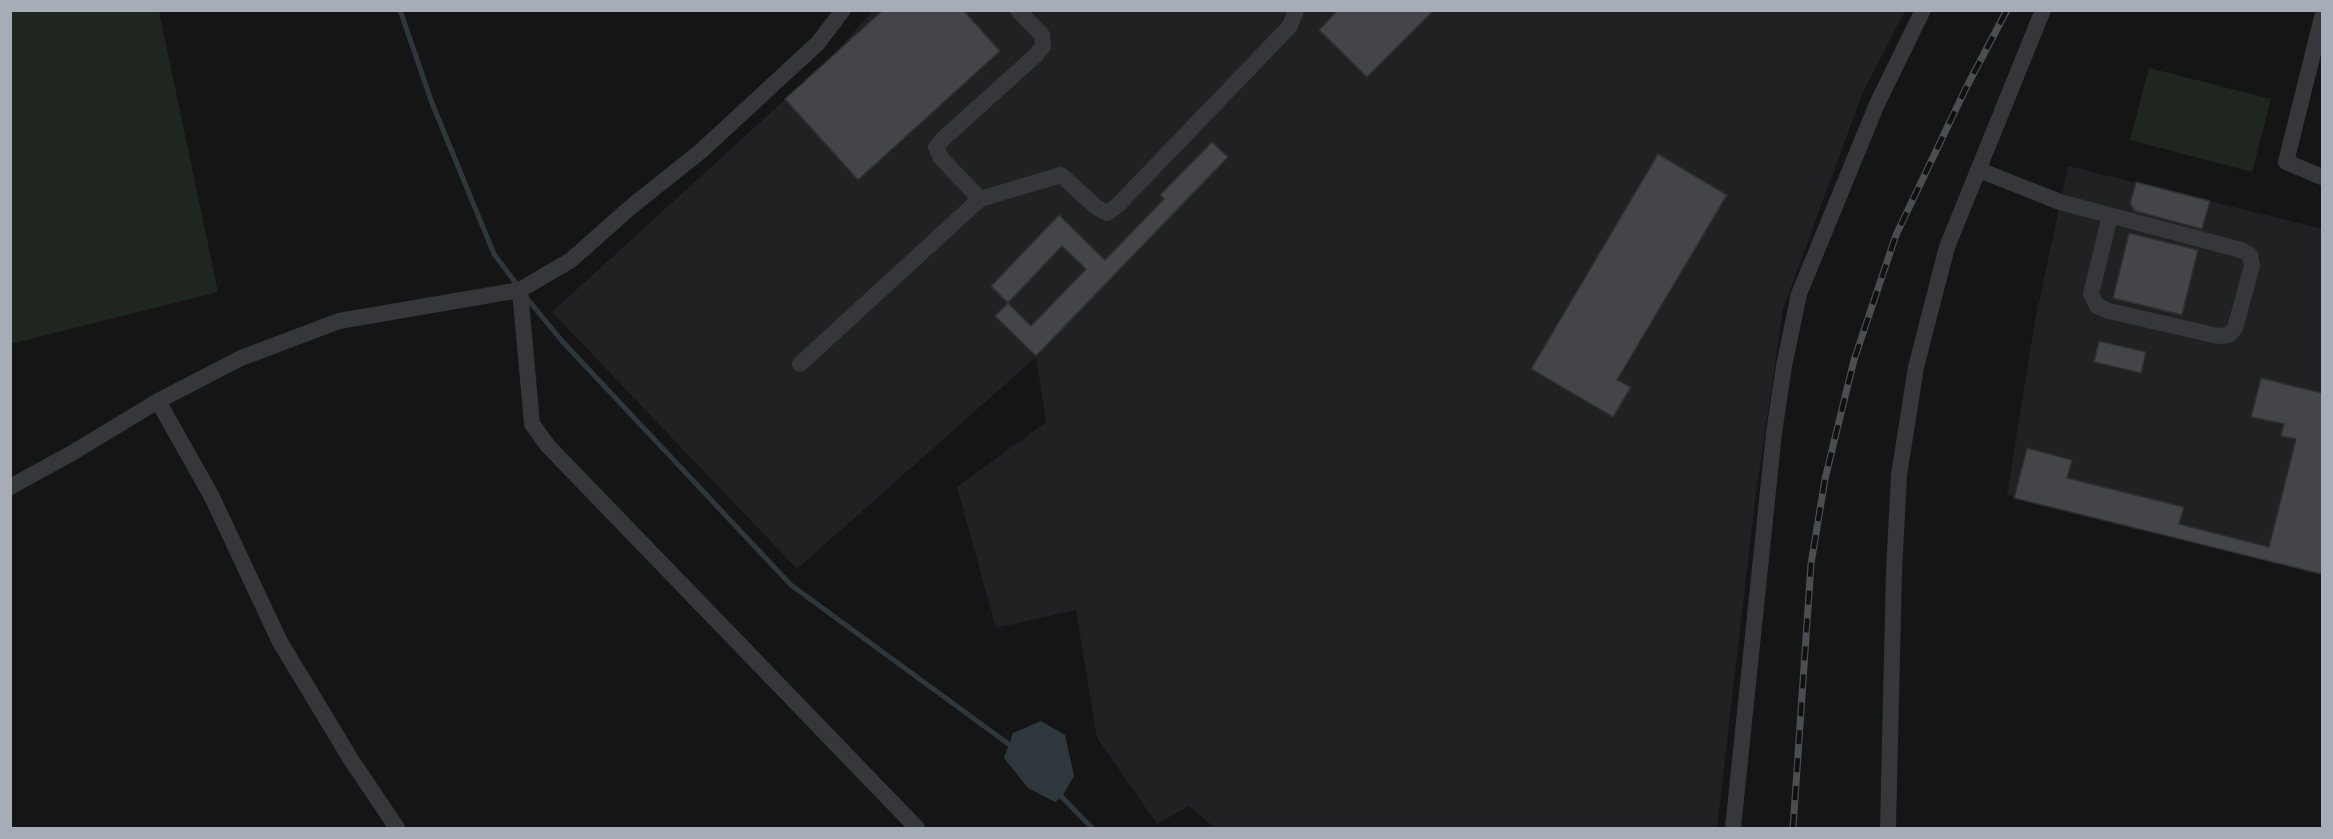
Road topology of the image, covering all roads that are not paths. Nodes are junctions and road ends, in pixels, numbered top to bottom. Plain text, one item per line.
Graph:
1 (843, 10) edge
2 (1018, 10) edge
3 (1296, 10) edge
4 (1923, 10) edge
5 (2043, 10) edge
6 (2320, 10) edge
7 (2322, 17) edge
8 (1978, 170) junction
9 (2322, 177) edge
10 (980, 199) junction
11 (2110, 216) junction
12 (520, 290) junction
13 (800, 364) dead end
14 (158, 401) junction
15 (10, 487) edge
16 (397, 828) edge
17 (917, 828) edge
18 (1733, 828) edge
19 (1888, 828) edge

1 - 12 street
2 - 10 street
3 - 10 street
4 - 18 street
5 - 8 street
6 - 7 street
7 - 9 street
8 - 11 street
8 - 19 street
10 - 13 street
11 - 11 street
12 - 14 street
12 - 17 street
14 - 15 street
14 - 16 street

